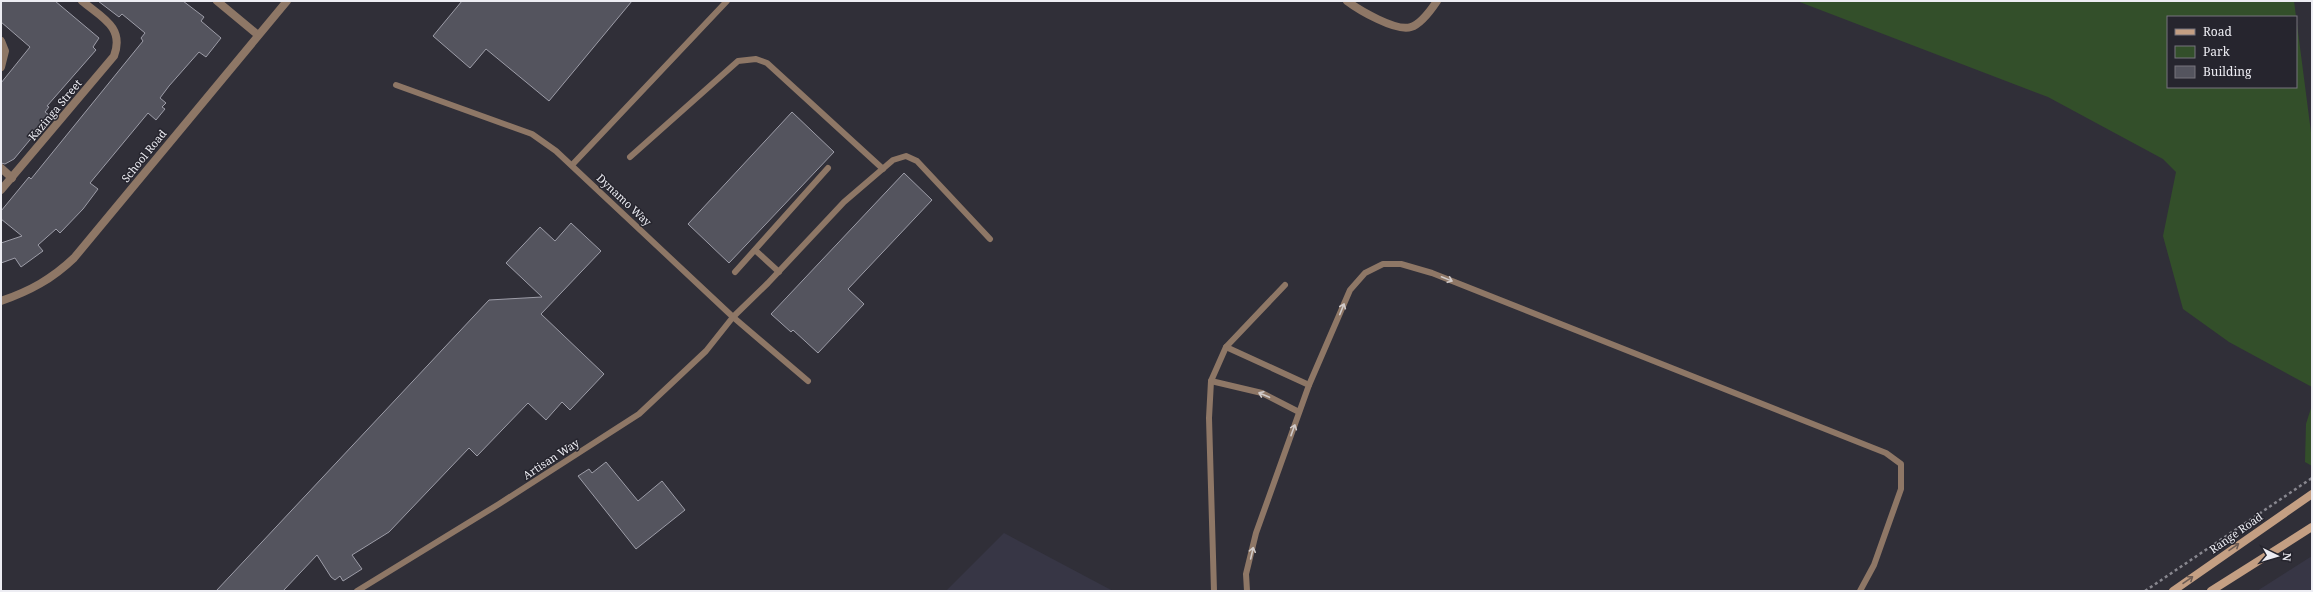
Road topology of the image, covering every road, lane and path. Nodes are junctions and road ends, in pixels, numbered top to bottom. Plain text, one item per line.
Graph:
1 (82, 1) edge
2 (217, 1) edge
3 (287, 1) edge
4 (726, 1) edge
5 (1346, 1) edge
6 (1437, 1) edge
7 (258, 34) junction
8 (1, 41) edge
9 (1, 67) edge
10 (396, 86) dead end
11 (630, 157) dead end
12 (572, 166) junction
13 (1, 168) edge
14 (828, 168) dead end
15 (882, 169) junction
16 (12, 178) junction
17 (1, 190) edge
18 (990, 239) dead end
19 (755, 250) junction
20 (735, 272) dead end
21 (779, 272) junction
22 (1285, 285) dead end
23 (1, 301) edge
24 (733, 317) junction
25 (1226, 348) junction
26 (808, 380) dead end
27 (1211, 381) junction
28 (1309, 386) junction
29 (1299, 412) junction
30 (2312, 478) edge
31 (2312, 494) edge
32 (2312, 527) edge
33 (2222, 587) edge
34 (357, 591) edge
35 (1214, 591) edge
36 (1247, 591) edge
37 (1860, 591) edge
38 (2145, 591) edge
39 (2173, 591) edge
40 (2211, 591) edge

1 - 16 street, Kazinga Street
2 - 7 street
3 - 7 street, School Road
4 - 12 lane
5 - 6 street
7 - 23 street, School Road
8 - 9 street
10 - 12 lane, Dynamo Way
11 - 15 lane
12 - 24 lane, Dynamo Way
13 - 16 street
14 - 19 lane
15 - 18 lane, Artisan Way
15 - 21 lane, Artisan Way
16 - 17 street, Kazinga Street
19 - 20 lane
19 - 21 lane
21 - 24 lane, Artisan Way
22 - 25 lane
24 - 26 lane, Dynamo Way
24 - 34 lane, Artisan Way
25 - 27 lane
25 - 28 lane
29 -> 27 lane
27 - 35 lane
28 - 29 lane
28 -> 37 lane
36 -> 29 lane
30 - 38 path
39 -> 31 main road, Range Road
32 - 33 main road
33 - 40 main road

